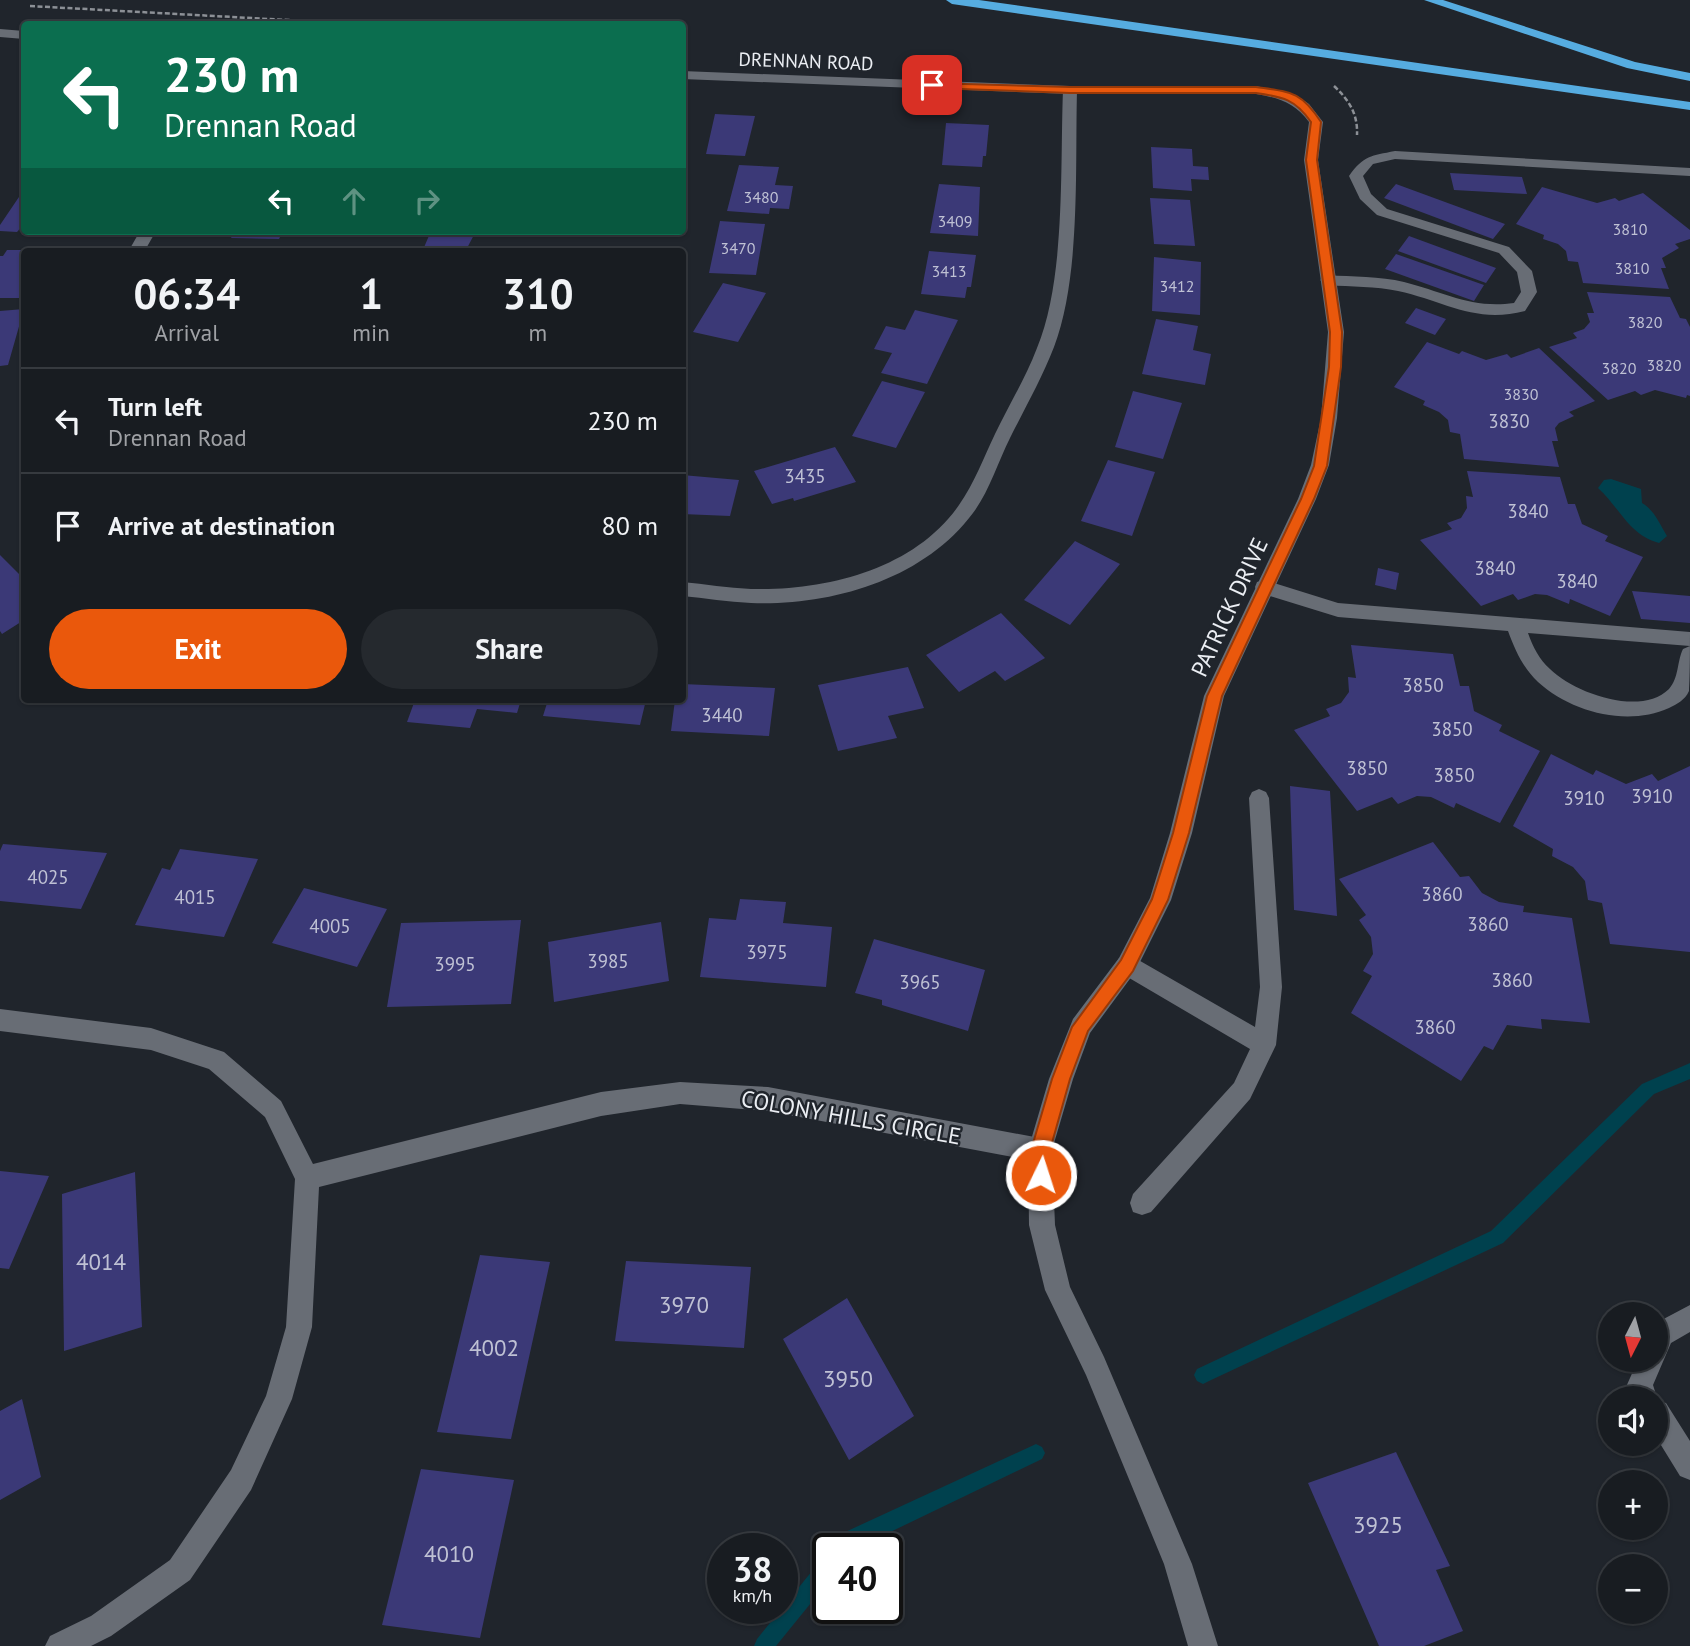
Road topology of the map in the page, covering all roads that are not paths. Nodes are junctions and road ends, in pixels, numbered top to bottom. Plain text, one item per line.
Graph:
1 (952, 0) edge
2 (1430, 0) edge
3 (0, 33) edge
4 (21, 35) edge
5 (686, 75) edge
6 (1690, 77) edge
7 (1070, 90) junction
8 (1304, 103) joint
9 (1690, 106) edge
10 (1690, 172) edge
11 (1328, 280) junction
12 (1264, 587) junction
13 (686, 589) edge
14 (1514, 625) junction
15 (1690, 639) edge
16 (1690, 654) edge
17 (1259, 798) dead end
18 (1127, 965) junction
19 (0, 1020) edge
20 (1264, 1045) junction
21 (1040, 1150) junction
22 (307, 1178) junction
23 (1142, 1203) dead end
24 (1690, 1318) edge
25 (1668, 1331) edge
26 (1668, 1432) edge
27 (1690, 1466) edge
28 (60, 1646) edge
29 (1203, 1646) edge

1 - 9 highway
2 - 6 highway
3 - 4 street
5 - 7 street, DRENNAN ROAD
7 - 8 street, DRENNAN ROAD
7 - 13 street
8 - 11 street, PATRICK DRIVE
10 - 11 street
11 - 12 street, PATRICK DRIVE
12 - 14 street
12 - 18 street, PATRICK DRIVE
14 - 15 street
14 - 16 street
17 - 20 street
18 - 20 street
18 - 21 street, PATRICK DRIVE
19 - 22 street
20 - 23 street
21 - 22 street, COLONY HILLS CIRCLE
21 - 29 street
22 - 28 street
24 - 25 street
26 - 27 street

